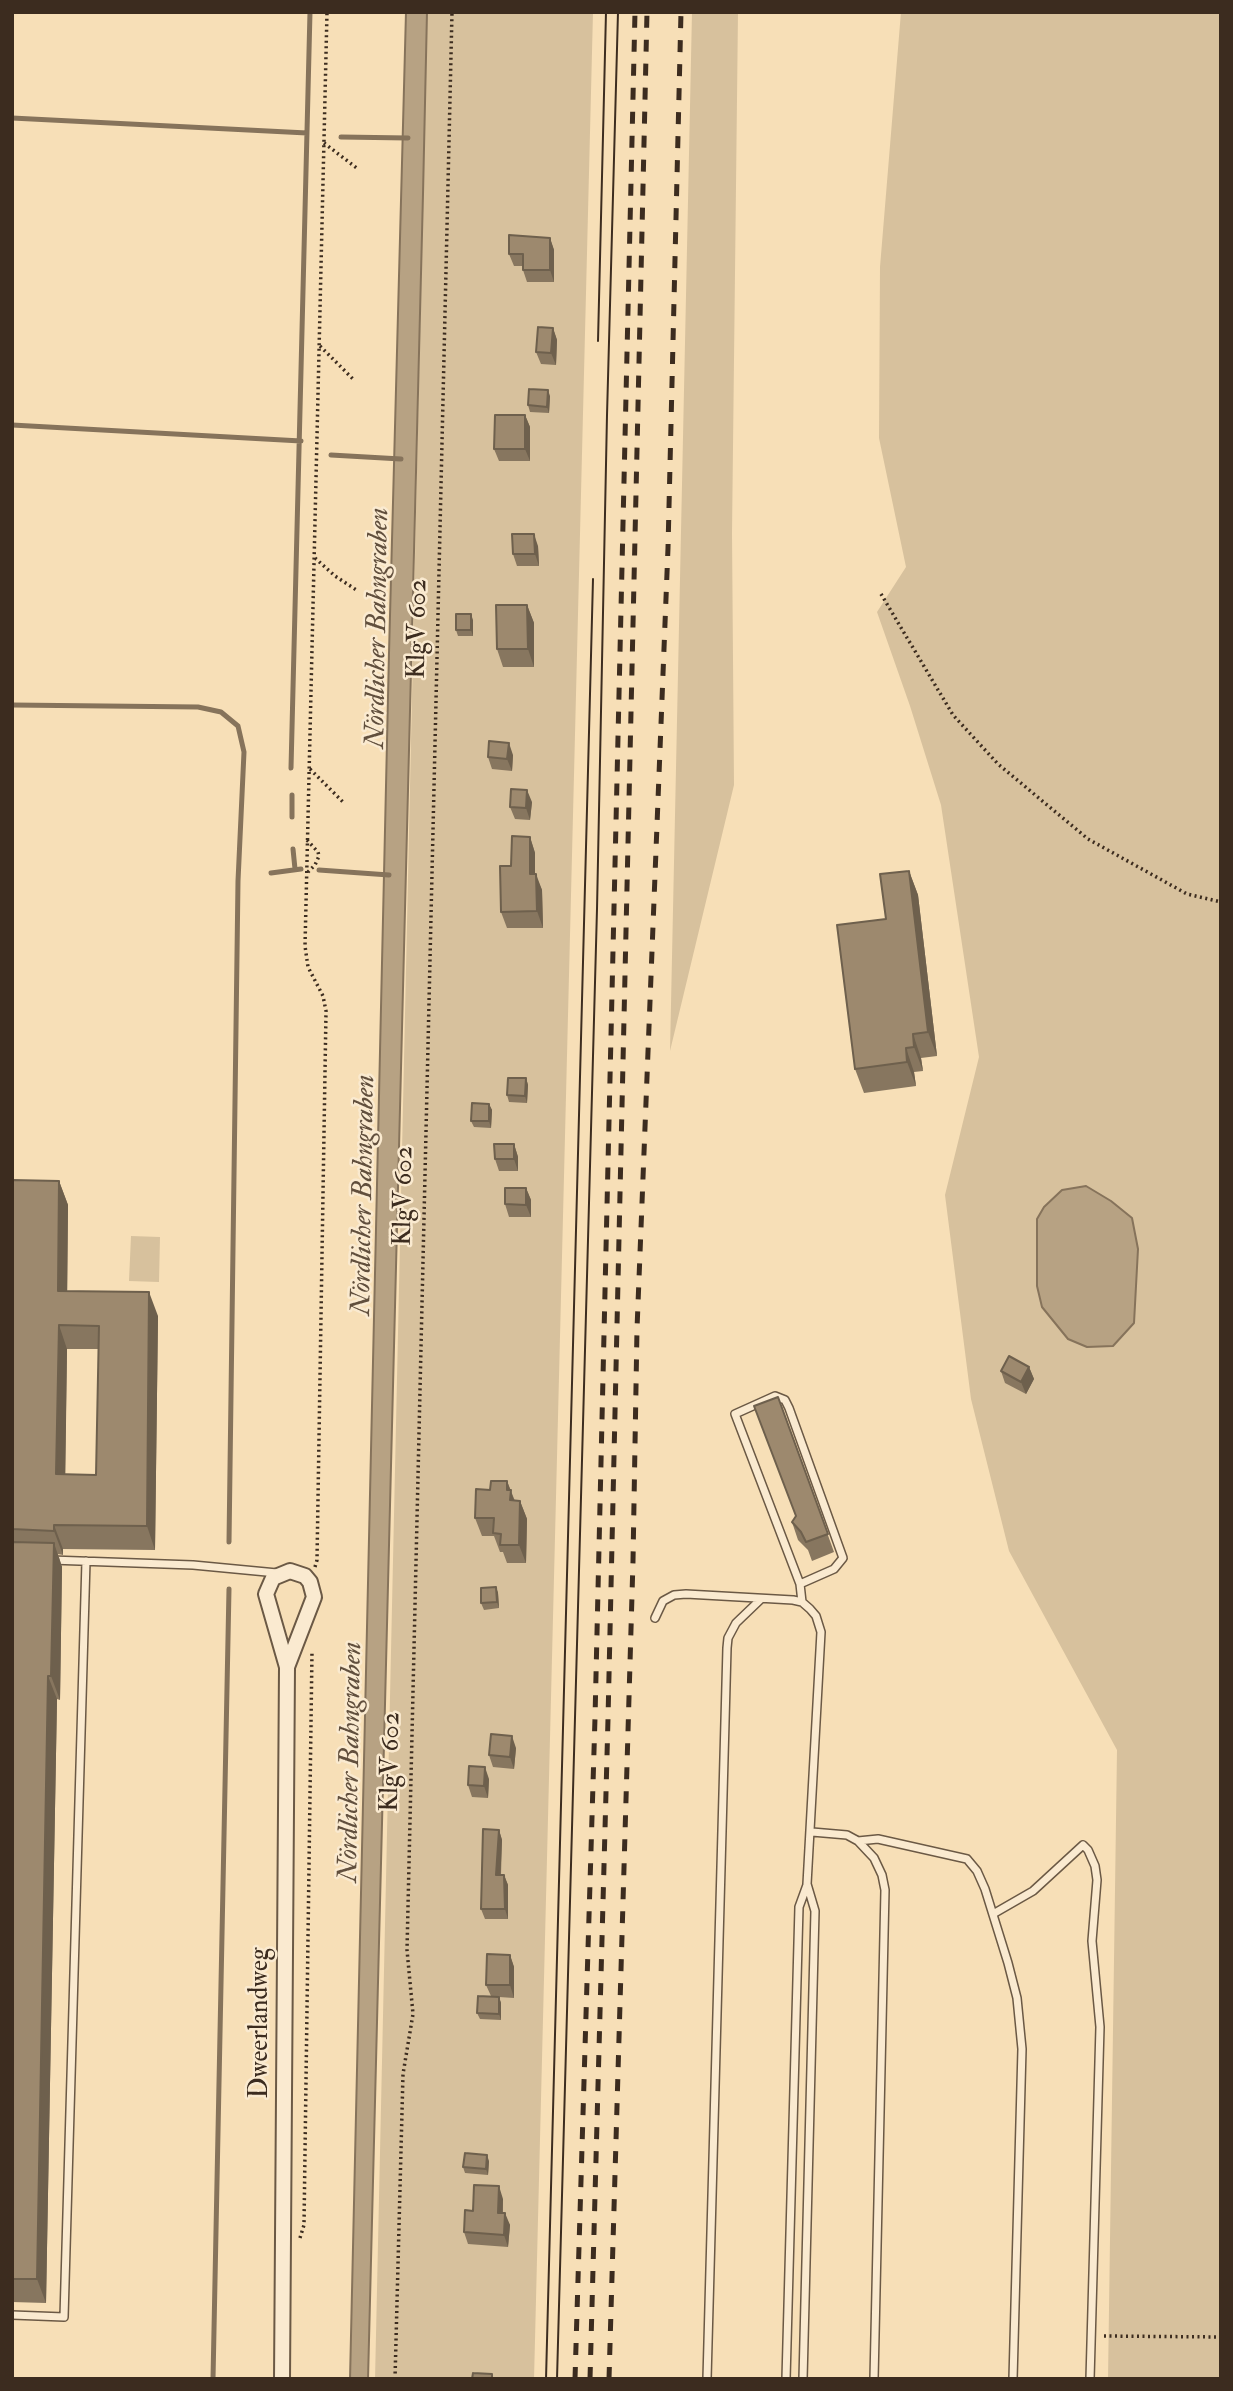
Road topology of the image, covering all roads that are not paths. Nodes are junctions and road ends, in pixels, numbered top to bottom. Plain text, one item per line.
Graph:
1 (37, 1560) edge
2 (86, 1561) junction
3 (281, 1573) junction
4 (800, 1584) junction
5 (761, 1599) junction
6 (802, 1602) junction
7 (655, 1618) dead end
8 (287, 1667) junction
9 (811, 1832) junction
10 (858, 1841) junction
11 (807, 1884) junction
12 (993, 1914) junction
13 (12, 2315) edge
14 (282, 2379) edge
15 (707, 2379) edge
16 (786, 2379) edge
17 (803, 2379) edge
18 (874, 2379) edge
19 (1013, 2379) edge
20 (1090, 2379) edge

1 - 2 lane
2 - 3 lane
2 - 13 lane
3 - 8 street, Dweerlandweg
3 - 8 street, Dweerlandweg
4 - 4 lane
4 - 6 lane
5 - 6 lane
5 - 7 lane
5 - 15 lane
6 - 9 lane
8 - 14 street, Dweerlandweg
9 - 10 lane
9 - 11 lane
10 - 12 lane
10 - 18 lane
11 - 16 lane
11 - 17 lane
12 - 19 lane
12 - 20 lane

